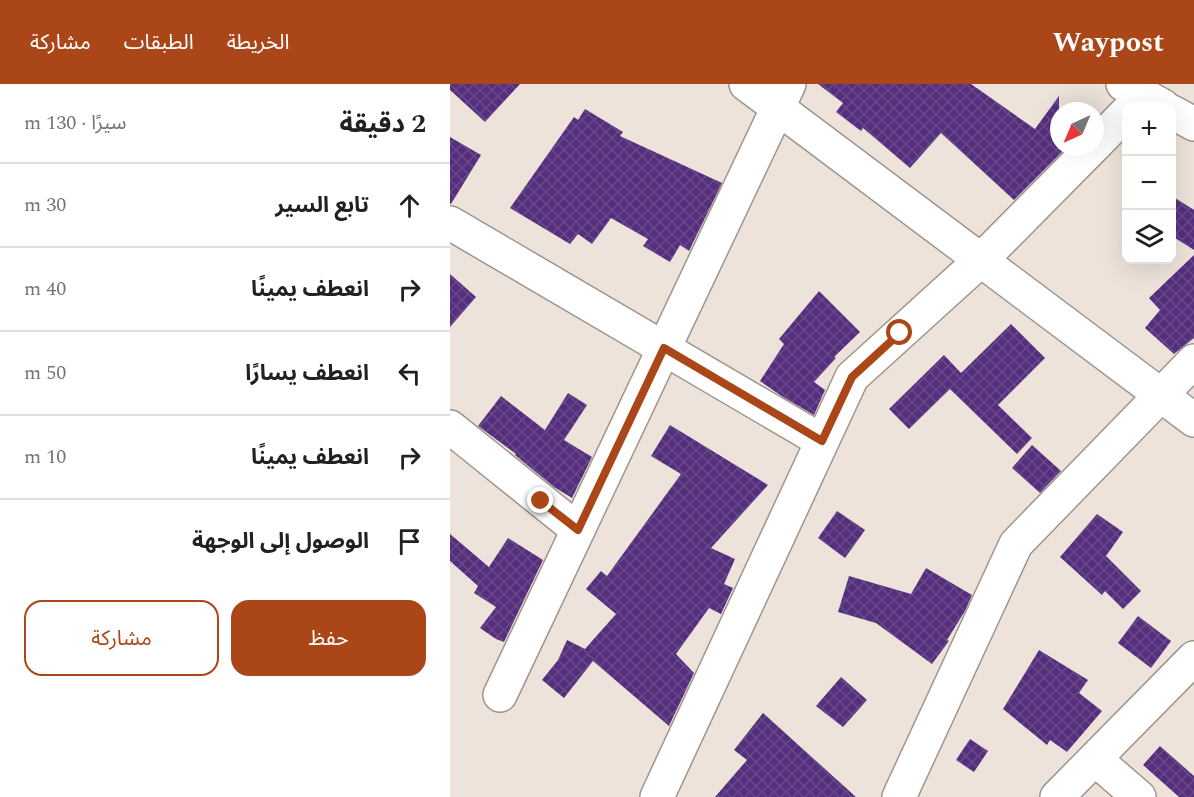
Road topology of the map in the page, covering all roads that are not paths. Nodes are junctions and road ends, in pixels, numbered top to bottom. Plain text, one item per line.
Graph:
1 (746, 84) edge
2 (784, 96) edge
3 (1141, 98) edge
4 (1176, 114) edge
5 (1194, 124) edge
6 (1104, 136) edge
7 (1084, 156) edge
8 (450, 223) edge
9 (981, 260) junction
10 (664, 348) junction
11 (1194, 361) edge
12 (1161, 395) junction
13 (1194, 420) edge
14 (450, 427) edge
15 (822, 441) junction
16 (578, 530) junction
17 (1194, 658) edge
18 (500, 695) dead end
19 (1095, 759) junction
20 (657, 797) edge
21 (899, 797) edge
22 (1057, 797) edge
23 (1139, 797) edge

1 - 2 street
2 - 9 street
2 - 10 street
3 - 6 street
4 - 5 street
7 - 9 street
8 - 10 street
9 - 12 street
9 - 15 street
10 - 15 street
10 - 16 street
11 - 12 street
12 - 13 street
12 - 21 street
14 - 16 street
15 - 20 street
16 - 18 street
17 - 19 street
19 - 22 street
19 - 23 street

